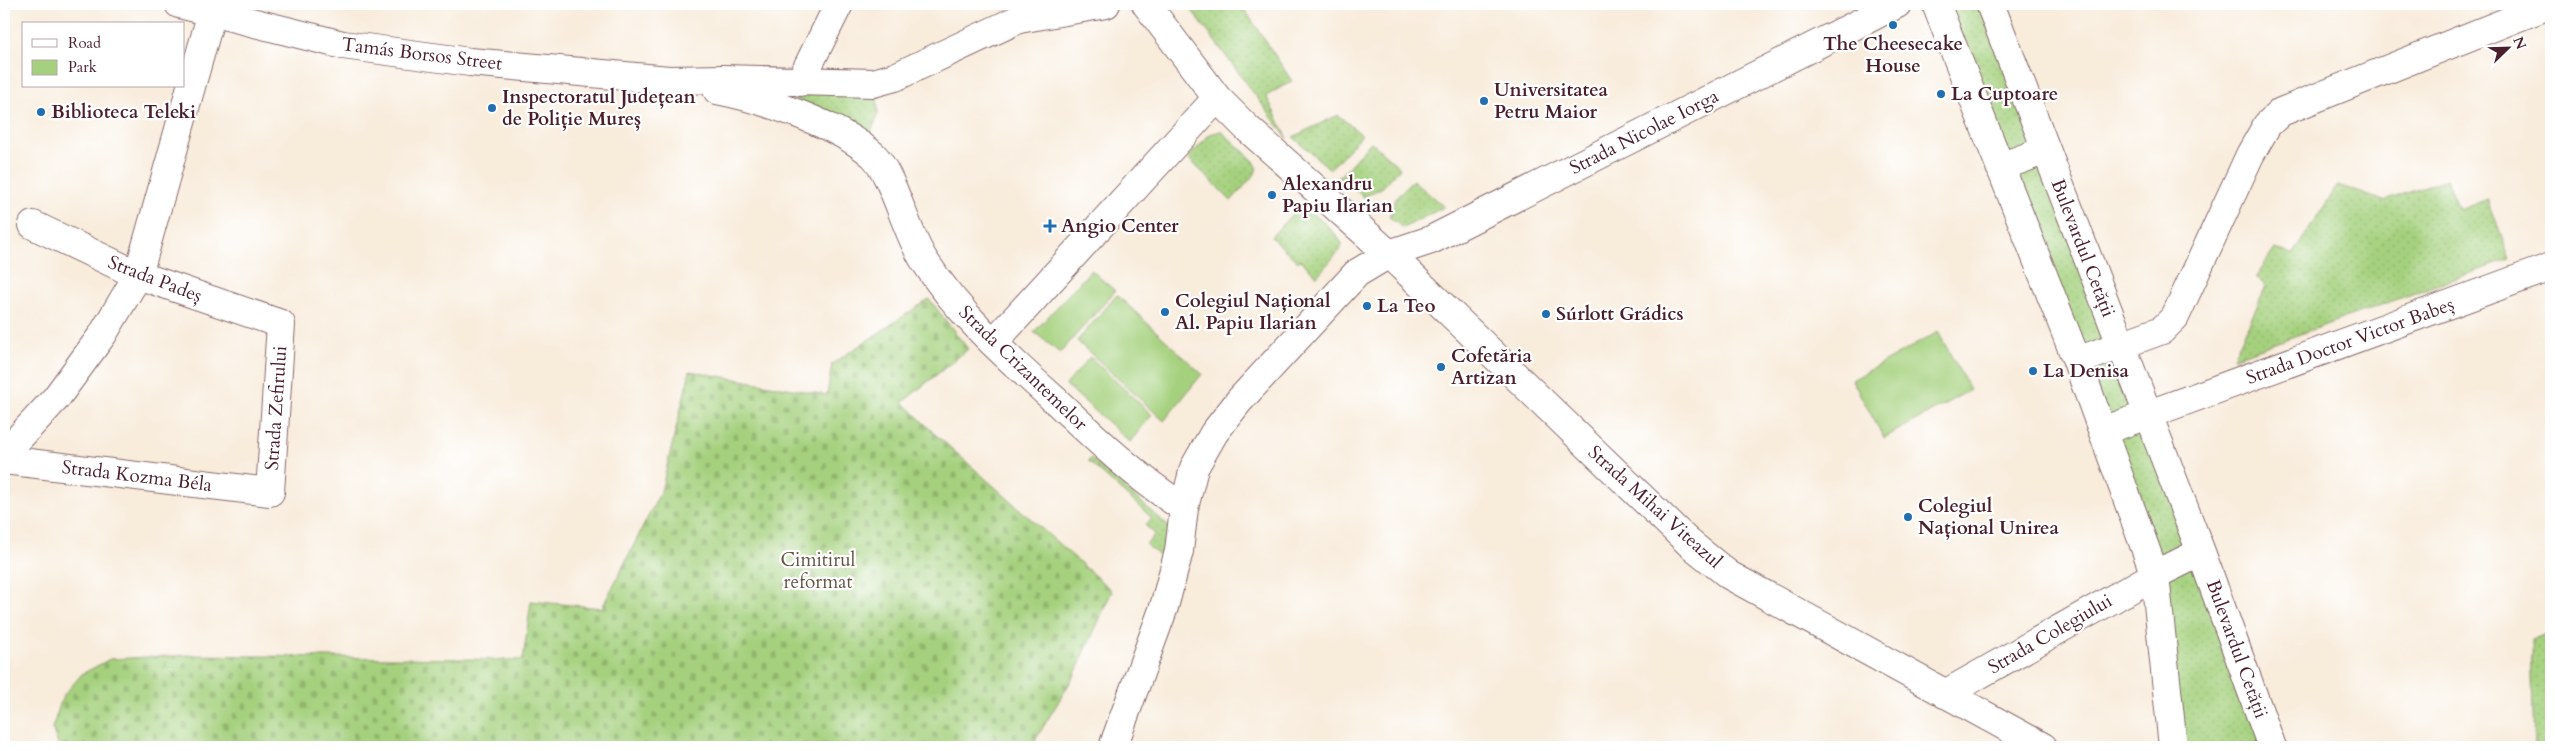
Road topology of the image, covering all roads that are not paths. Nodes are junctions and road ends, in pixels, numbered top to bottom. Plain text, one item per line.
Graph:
1 (179, 4) edge
2 (839, 4) edge
3 (1106, 4) edge
4 (1146, 4) edge
5 (1896, 4) edge
6 (1936, 4) edge
7 (1990, 4) edge
8 (2551, 4) edge
9 (1022, 11) edge
10 (212, 12) junction
11 (669, 80) junction
12 (800, 82) junction
13 (1217, 98) junction
14 (2046, 150) junction
15 (2000, 167) junction
16 (33, 225) dead end
17 (1389, 254) junction
18 (2550, 267) edge
19 (138, 275) junction
20 (281, 324) joint
21 (993, 343) junction
22 (2121, 345) junction
23 (2076, 361) junction
24 (2148, 415) junction
25 (2103, 431) junction
26 (4, 454) edge
27 (4, 460) edge
28 (270, 492) joint
29 (1184, 508) junction
30 (2201, 552) junction
31 (2155, 575) junction
32 (1945, 694) junction
33 (2166, 741) edge
34 (1113, 747) edge
35 (2043, 747) edge
36 (2272, 747) edge

1 - 10 street, Tamás Borsos Street
2 - 12 street
3 - 9 street
4 - 13 street, Strada Mihai Viteazul
5 - 17 street, Strada Nicolae Iorga
6 - 15 street
7 - 14 street, Bulevardul Cetății
8 - 22 street
9 - 12 street
10 - 11 street, Tamás Borsos Street
10 - 19 street
11 - 12 street
11 - 21 street, Strada Crizantemelor
13 - 17 street, Strada Mihai Viteazul
13 - 21 street
14 - 15 street
14 - 22 street, Bulevardul Cetății
15 - 23 street
16 - 19 street, Strada Padeș
17 - 29 street, Strada Nicolae Iorga
17 - 32 street, Strada Mihai Viteazul
18 - 24 street, Strada Doctor Victor Babeș
19 - 20 street, Strada Padeș
19 - 26 street
20 - 28 street, Strada Zefirului
21 - 29 street, Strada Crizantemelor
22 - 23 street
22 - 24 street, Bulevardul Cetății
23 - 25 street
24 - 25 street
24 - 30 street, Bulevardul Cetății
25 - 31 street
27 - 28 street, Strada Kozma Béla
29 - 34 street, Strada Nicolae Iorga
30 - 31 street
30 - 36 street, Bulevardul Cetății
31 - 32 street, Strada Colegiului
31 - 33 street
32 - 35 street, Strada Mihai Viteazul

